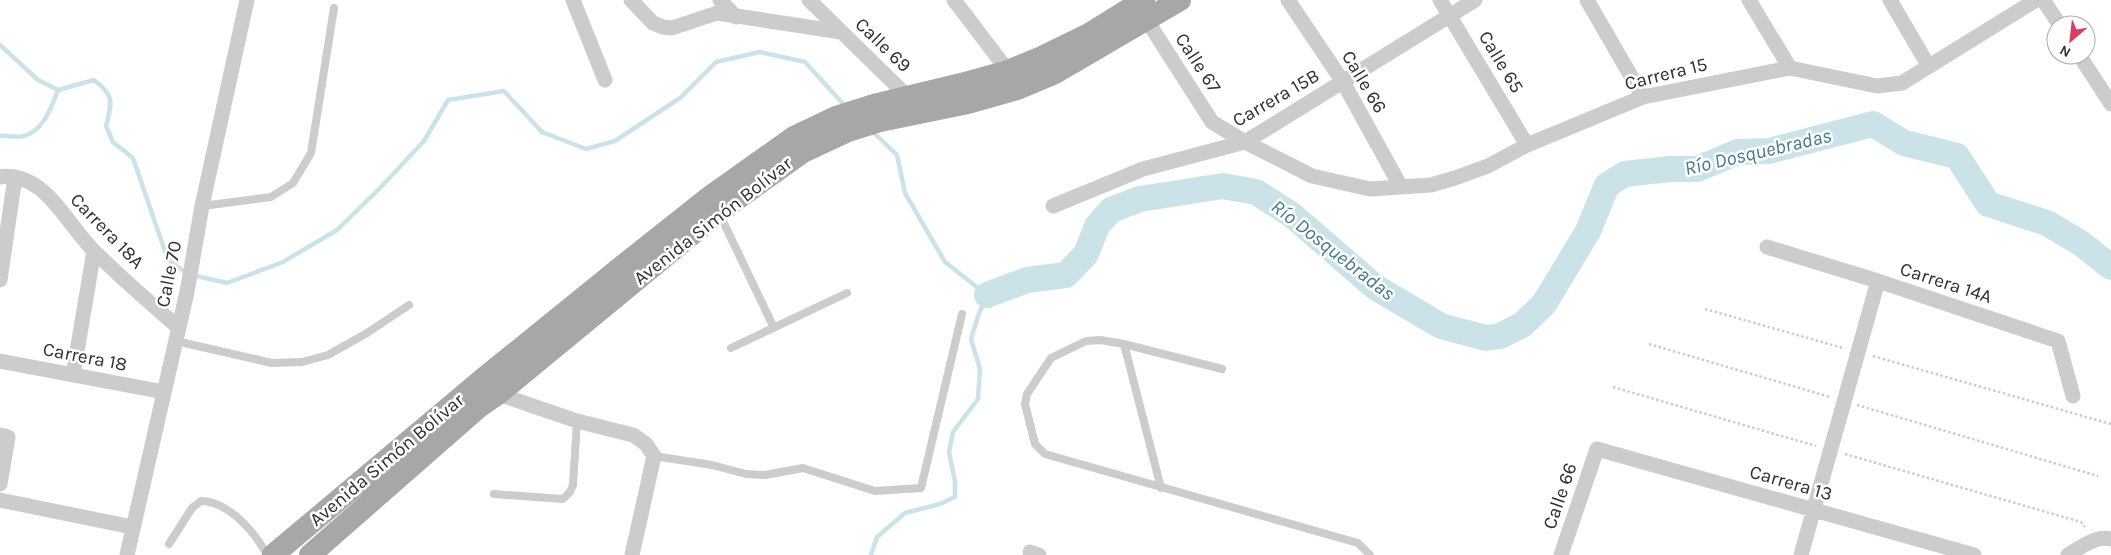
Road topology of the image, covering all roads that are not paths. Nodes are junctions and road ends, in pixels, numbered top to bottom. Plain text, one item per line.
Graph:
1 (247, 0) edge
2 (573, 0) edge
3 (631, 0) edge
4 (720, 0) edge
5 (809, 0) edge
6 (954, 0) edge
7 (1180, 0) edge
8 (1288, 0) edge
9 (1440, 0) edge
10 (1475, 0) edge
11 (1587, 0) edge
12 (1890, 0) edge
13 (2036, 0) edge
14 (2043, 0) edge
15 (1756, 2) edge
16 (334, 8) dead end
17 (1145, 9) edge
18 (1450, 15) junction
19 (2053, 15) edge
20 (736, 17) junction
21 (840, 32) junction
22 (2086, 65) edge
23 (1928, 66) junction
24 (1790, 68) junction
25 (1008, 71) junction
26 (605, 80) dead end
27 (1343, 82) junction
28 (908, 97) junction
29 (1643, 97) junction
30 (2111, 104) edge
31 (877, 113) junction
32 (842, 124) junction
33 (1244, 142) junction
34 (1527, 145) junction
35 (8, 177) edge
36 (1400, 186) junction
37 (202, 206) junction
38 (1053, 206) dead end
39 (719, 212) junction
40 (1767, 247) dead end
41 (94, 251) junction
42 (632, 270) junction
43 (0, 280) edge
44 (1878, 281) junction
45 (848, 293) dead end
46 (409, 305) dead end
47 (962, 314) dead end
48 (774, 328) junction
49 (177, 334) junction
50 (1124, 344) junction
51 (731, 348) dead end
52 (0, 361) edge
53 (1222, 369) dead end
54 (73, 375) junction
55 (164, 392) junction
56 (498, 394) junction
57 (2073, 396) dead end
58 (577, 421) junction
59 (0, 435) edge
60 (1597, 449) joint
61 (654, 456) junction
62 (0, 484) edge
63 (1161, 488) junction
64 (494, 494) dead end
65 (0, 500) edge
66 (1814, 511) junction
67 (132, 527) junction
68 (2104, 540) edge
69 (168, 544) dead end
70 (127, 555) edge
71 (267, 555) edge
72 (273, 555) edge
73 (310, 555) edge
74 (632, 555) edge
75 (1370, 555) edge
76 (1561, 555) edge
77 (1801, 555) edge
78 (1974, 555) edge
79 (2068, 555) edge

1 - 37 street, Calle 70
2 - 26 street
3 - 20 street
4 - 20 street
5 - 21 street, Calle 69
6 - 25 street
7 - 17 main road, Avenida Simón Bolívar
8 - 27 street, Calle 66
9 - 18 street, Calle 65
10 - 18 street, Carrera 15B
11 - 29 street
12 - 23 street
13 - 23 street, Carrera 15
14 - 19 street
15 - 24 street
16 - 37 lane
17 - 25 main road, Avenida Simón Bolívar
17 - 31 main road, Avenida Simón Bolívar
17 - 33 street, Calle 67
18 - 27 street, Carrera 15B
18 - 34 street, Calle 65
20 - 21 street
21 - 28 street, Calle 69
22 - 30 street
23 - 24 street, Carrera 15
24 - 29 street, Carrera 15
25 - 28 main road, Avenida Simón Bolívar
27 - 33 street, Carrera 15B
27 - 36 street, Calle 66
28 - 31 main road, Avenida Simón Bolívar
29 - 34 street, Carrera 15
31 - 32 main road, Avenida Simón Bolívar
32 - 39 main road, Avenida Simón Bolívar
32 - 42 main road, Avenida Simón Bolívar
33 - 36 street, Carrera 15
33 - 38 street, Carrera 15B
34 - 36 street, Carrera 15
35 - 41 street, Carrera 18A
35 - 43 street
37 - 49 street, Calle 70
39 - 42 main road, Avenida Simón Bolívar
39 - 48 lane
40 - 44 street, Carrera 14A
41 - 49 street, Carrera 18A
41 - 54 street
42 - 56 main road, Avenida Simón Bolívar
42 - 72 main road, Avenida Simón Bolívar
44 - 57 street, Carrera 14A
44 - 66 street
45 - 48 lane
46 - 49 lane
47 - 61 lane
48 - 51 lane
49 - 55 street, Calle 70
50 - 53 lane
50 - 63 lane
50 - 63 lane
52 - 54 street, Carrera 18
54 - 55 street, Carrera 18
55 - 67 street, Calle 70
56 - 58 street
56 - 73 main road, Avenida Simón Bolívar
58 - 61 street
58 - 64 lane
59 - 62 street
60 - 66 street, Carrera 13
60 - 76 street, Calle 66
61 - 74 street
63 - 75 lane
65 - 67 street
66 - 77 street
66 - 78 street, Carrera 13
67 - 70 street, Calle 70
68 - 79 street
69 - 71 lane

